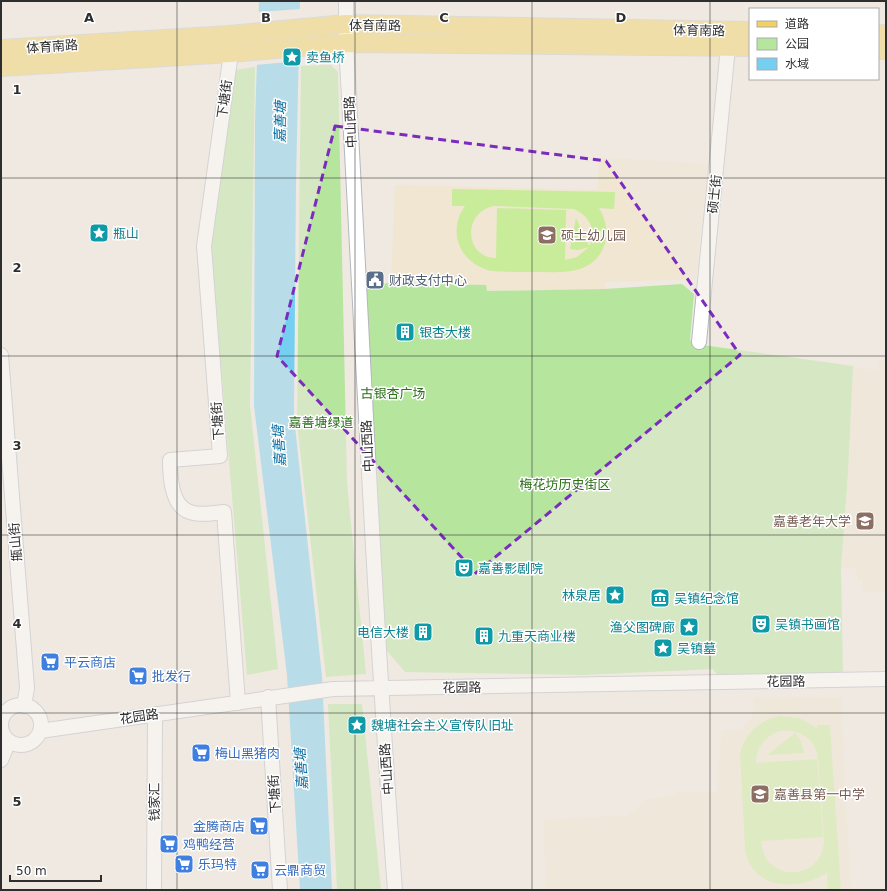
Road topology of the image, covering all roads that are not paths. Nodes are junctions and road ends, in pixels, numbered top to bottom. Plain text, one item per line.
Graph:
1 (346, 1) edge
2 (346, 24) junction
3 (749, 31) edge
4 (346, 42) junction
5 (728, 47) junction
6 (749, 47) edge
7 (1, 49) edge
8 (231, 53) junction
9 (1, 67) edge
10 (699, 342) dead end
11 (1, 355) edge
12 (886, 679) edge
13 (380, 688) junction
14 (268, 698) junction
15 (238, 703) junction
16 (24, 706) junction
17 (155, 714) junction
18 (40, 731) junction
19 (9, 741) junction
20 (1, 760) edge
21 (154, 890) edge
22 (280, 890) edge
23 (395, 890) edge

1 - 2 street, 中山西路
2 - 3 main road, 体育南路
2 - 4 street, 中山西路
2 - 7 main road, 体育南路
4 - 5 main road, 体育南路
4 - 8 main road, 体育南路
4 - 13 street, 中山西路
5 - 6 main road, 体育南路
5 - 10 street, 硕士街
8 - 9 main road, 体育南路
8 - 15 street, 下塘街
11 - 16 street, 甁山街
12 - 13 street, 花园路
13 - 14 street, 花园路
13 - 23 street, 中山西路
14 - 15 street, 花园路
14 - 22 street, 下塘街
15 - 17 street, 花园路
16 - 18 street
16 - 19 street
17 - 18 street, 花园路
17 - 21 street, 钱家汇
18 - 19 street
19 - 20 street

